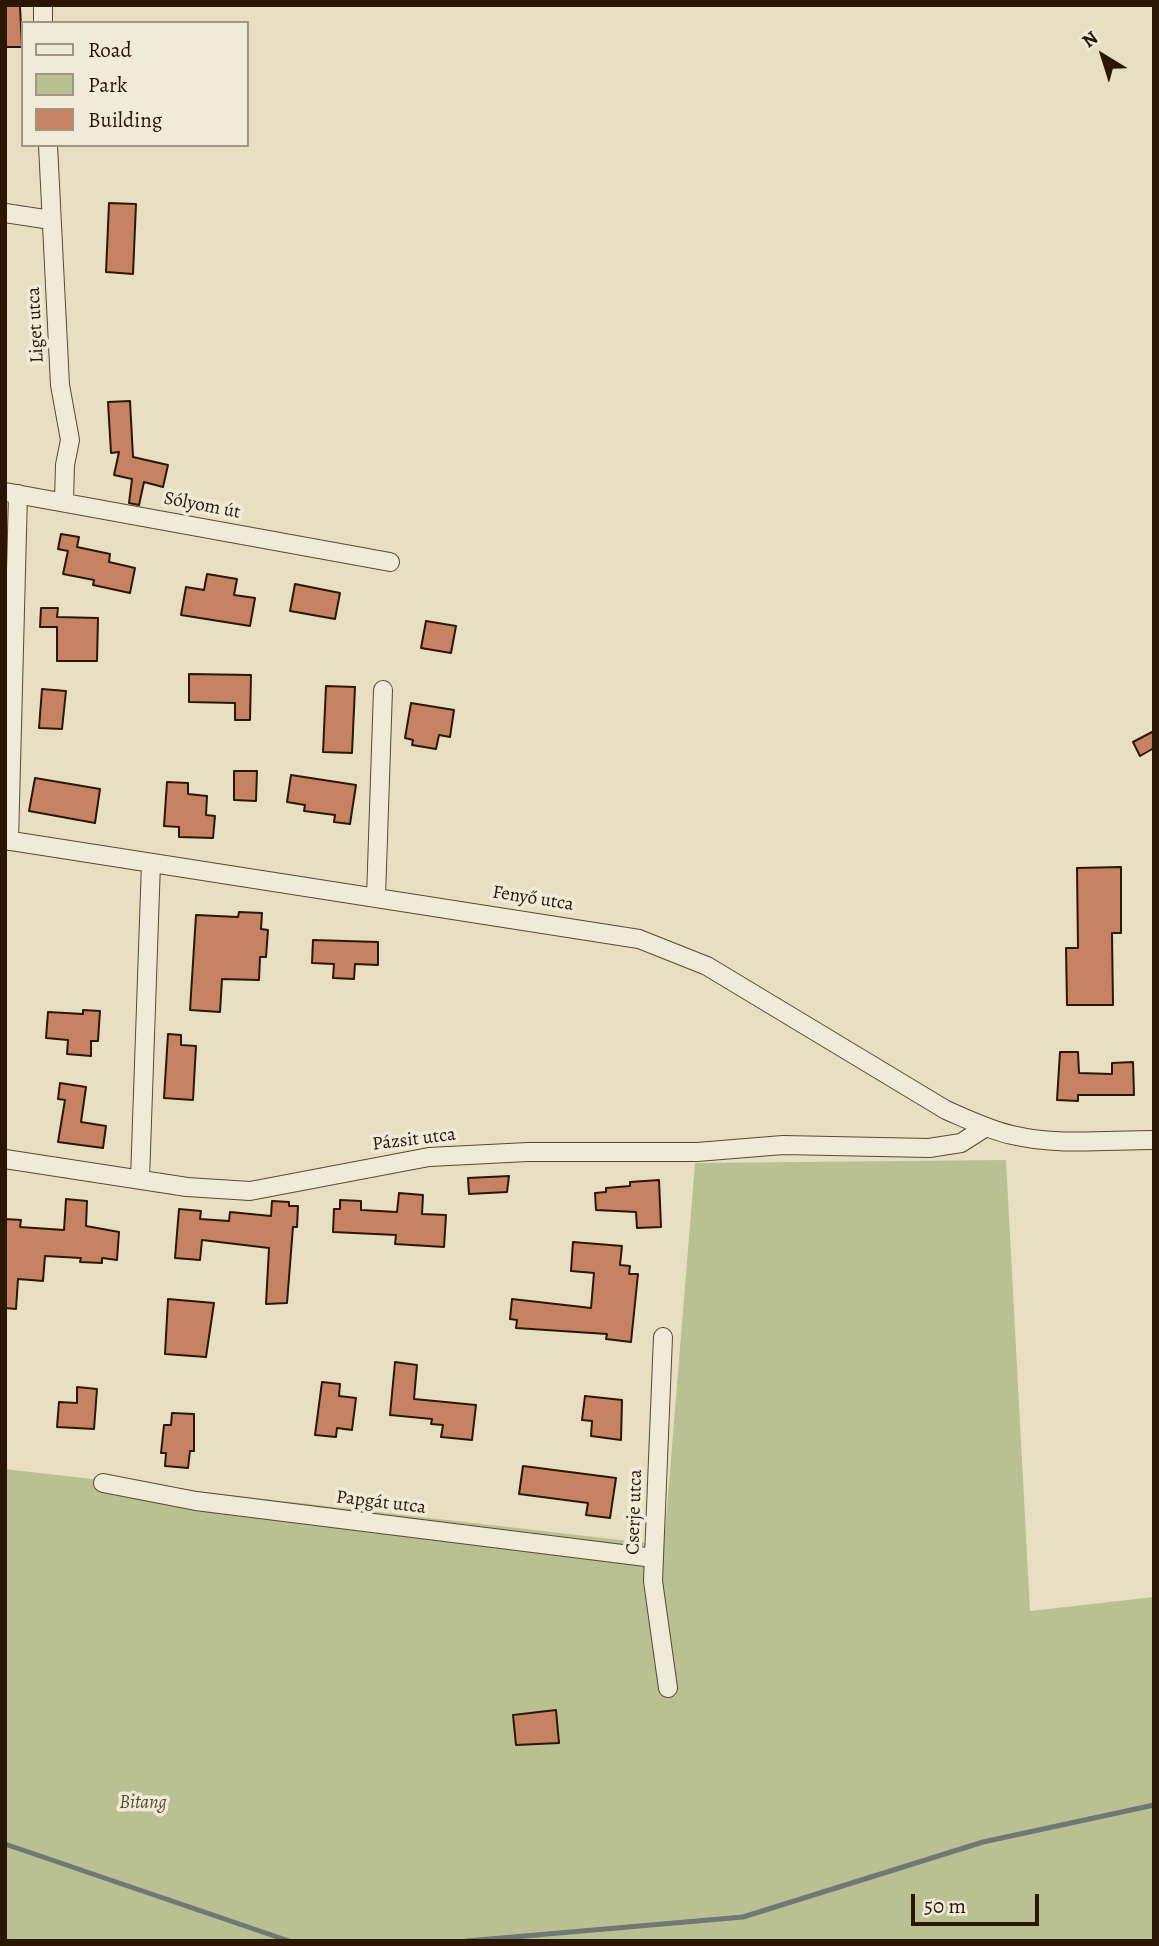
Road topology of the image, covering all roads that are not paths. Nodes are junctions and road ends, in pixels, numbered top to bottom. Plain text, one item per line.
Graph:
1 (48, 147) edge
2 (5, 213) edge
3 (51, 220) junction
4 (11, 493) edge
5 (64, 501) junction
6 (390, 562) dead end
7 (383, 690) dead end
8 (7, 840) edge
9 (151, 863) junction
10 (376, 897) junction
11 (986, 1127) junction
12 (1154, 1140) edge
13 (5, 1159) edge
14 (140, 1179) junction
15 (663, 1337) dead end
16 (103, 1483) dead end
17 (654, 1558) junction
18 (668, 1688) dead end

1 - 3 street, Liget utca
2 - 3 street
3 - 5 street, Liget utca
4 - 5 street, Sólyom út
4 - 8 street
5 - 6 street, Sólyom út
7 - 10 street
8 - 9 street, Fenyő utca
9 - 10 street, Fenyő utca
9 - 14 street
10 - 11 street, Fenyő utca
11 - 12 street, Fenyő utca
11 - 14 street, Pázsit utca
13 - 14 street, Pázsit utca
15 - 17 street, Cserje utca
16 - 17 street, Papgát utca
17 - 18 street, Cserje utca

